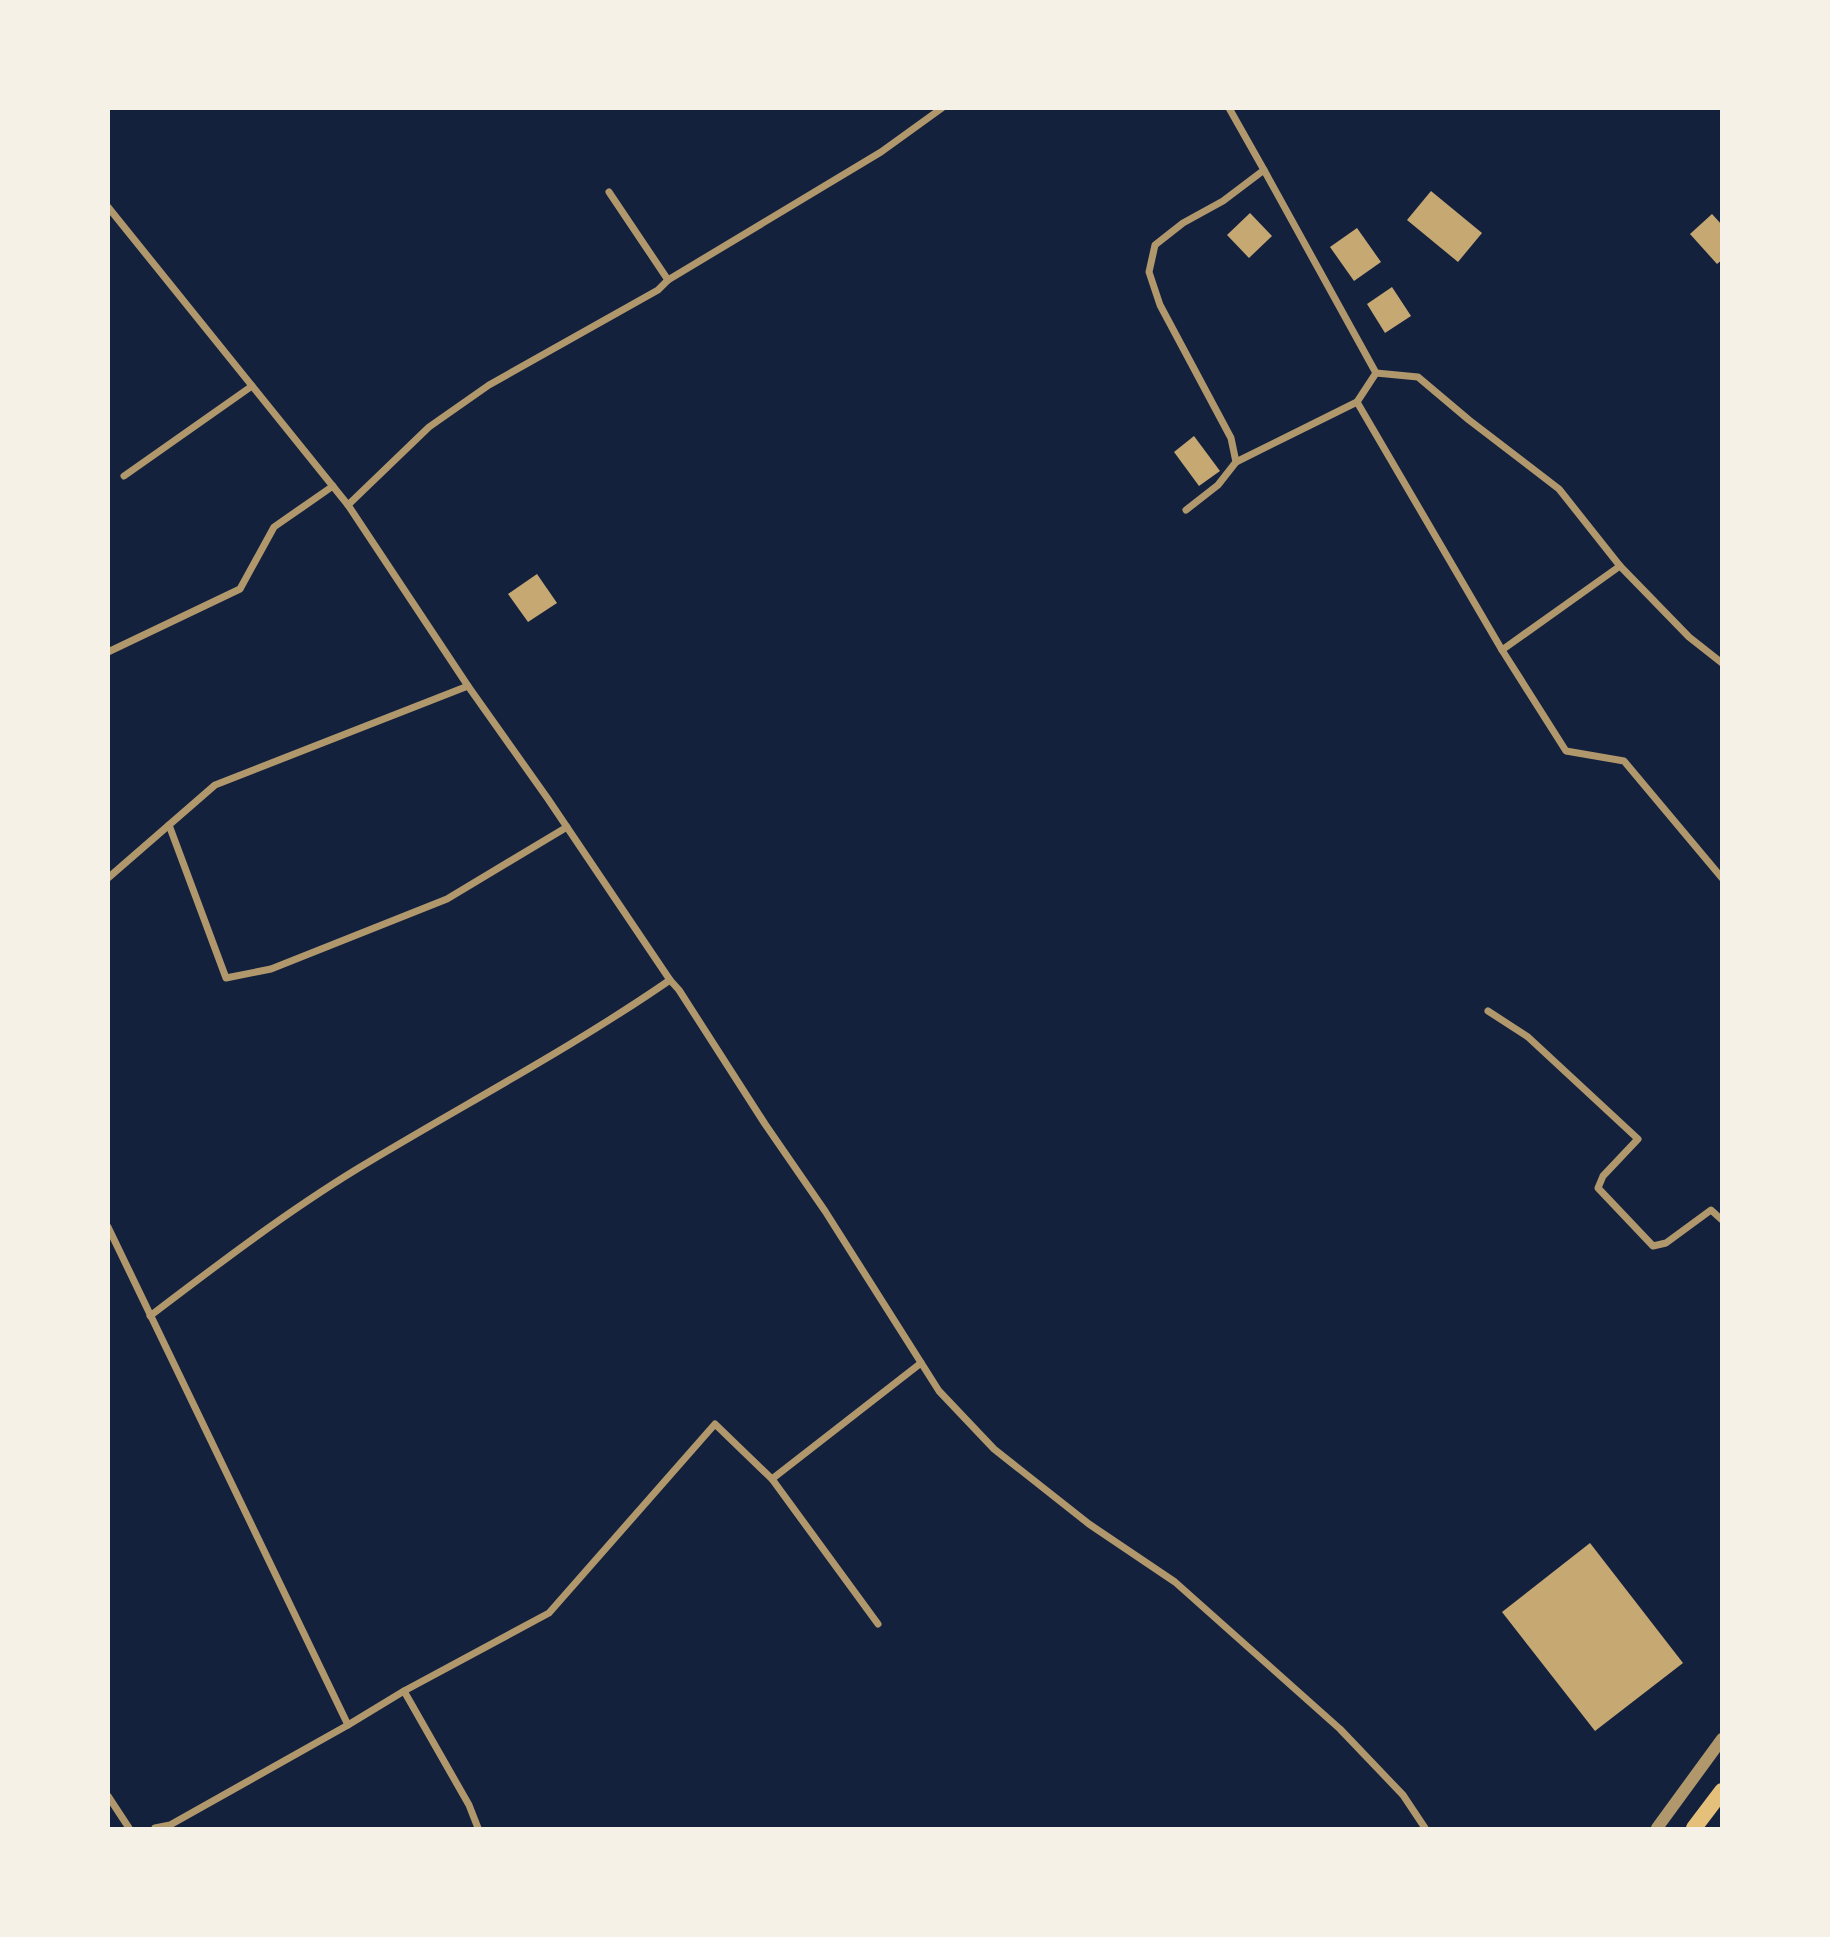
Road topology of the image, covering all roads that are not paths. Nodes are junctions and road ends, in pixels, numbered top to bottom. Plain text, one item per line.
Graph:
1 (942, 108) edge
2 (1229, 108) edge
3 (1264, 170) junction
4 (609, 192) dead end
5 (108, 207) edge
6 (668, 280) junction
7 (1376, 373) junction
8 (252, 386) junction
9 (1357, 402) junction
10 (1236, 462) junction
11 (124, 476) dead end
12 (333, 486) junction
13 (348, 505) junction
14 (1186, 510) dead end
15 (1620, 566) junction
16 (1502, 650) junction
17 (108, 652) edge
18 (1721, 663) edge
19 (468, 686) junction
20 (169, 825) junction
21 (567, 827) junction
22 (108, 878) edge
23 (1721, 878) edge
24 (670, 980) junction
25 (1488, 1011) dead end
26 (1721, 1220) edge
27 (108, 1227) edge
28 (150, 1316) junction
29 (921, 1363) junction
30 (772, 1479) junction
31 (878, 1624) dead end
32 (404, 1691) junction
33 (348, 1725) junction
34 (1721, 1739) edge
35 (1721, 1791) edge
36 (108, 1796) edge
37 (129, 1829) edge
38 (155, 1829) edge
39 (478, 1829) edge
40 (1425, 1829) edge
41 (1657, 1829) edge
42 (1694, 1829) edge

1 - 6 street
2 - 3 street
3 - 7 street
3 - 10 street
4 - 6 street
5 - 8 street
6 - 13 street
7 - 9 street
7 - 15 street
8 - 11 street
8 - 12 street
9 - 10 street
9 - 16 street
10 - 14 street
12 - 13 street
12 - 17 street
13 - 19 street
15 - 16 street
15 - 18 street
16 - 23 street
19 - 20 street
19 - 21 street
20 - 21 street
20 - 22 street
21 - 24 street
24 - 28 street
24 - 29 street
25 - 26 street
27 - 28 street
28 - 33 street
29 - 30 street
29 - 40 street
30 - 31 street
30 - 32 street
32 - 33 street
32 - 39 street
33 - 38 street
34 - 41 street
35 - 42 highway
36 - 37 street

